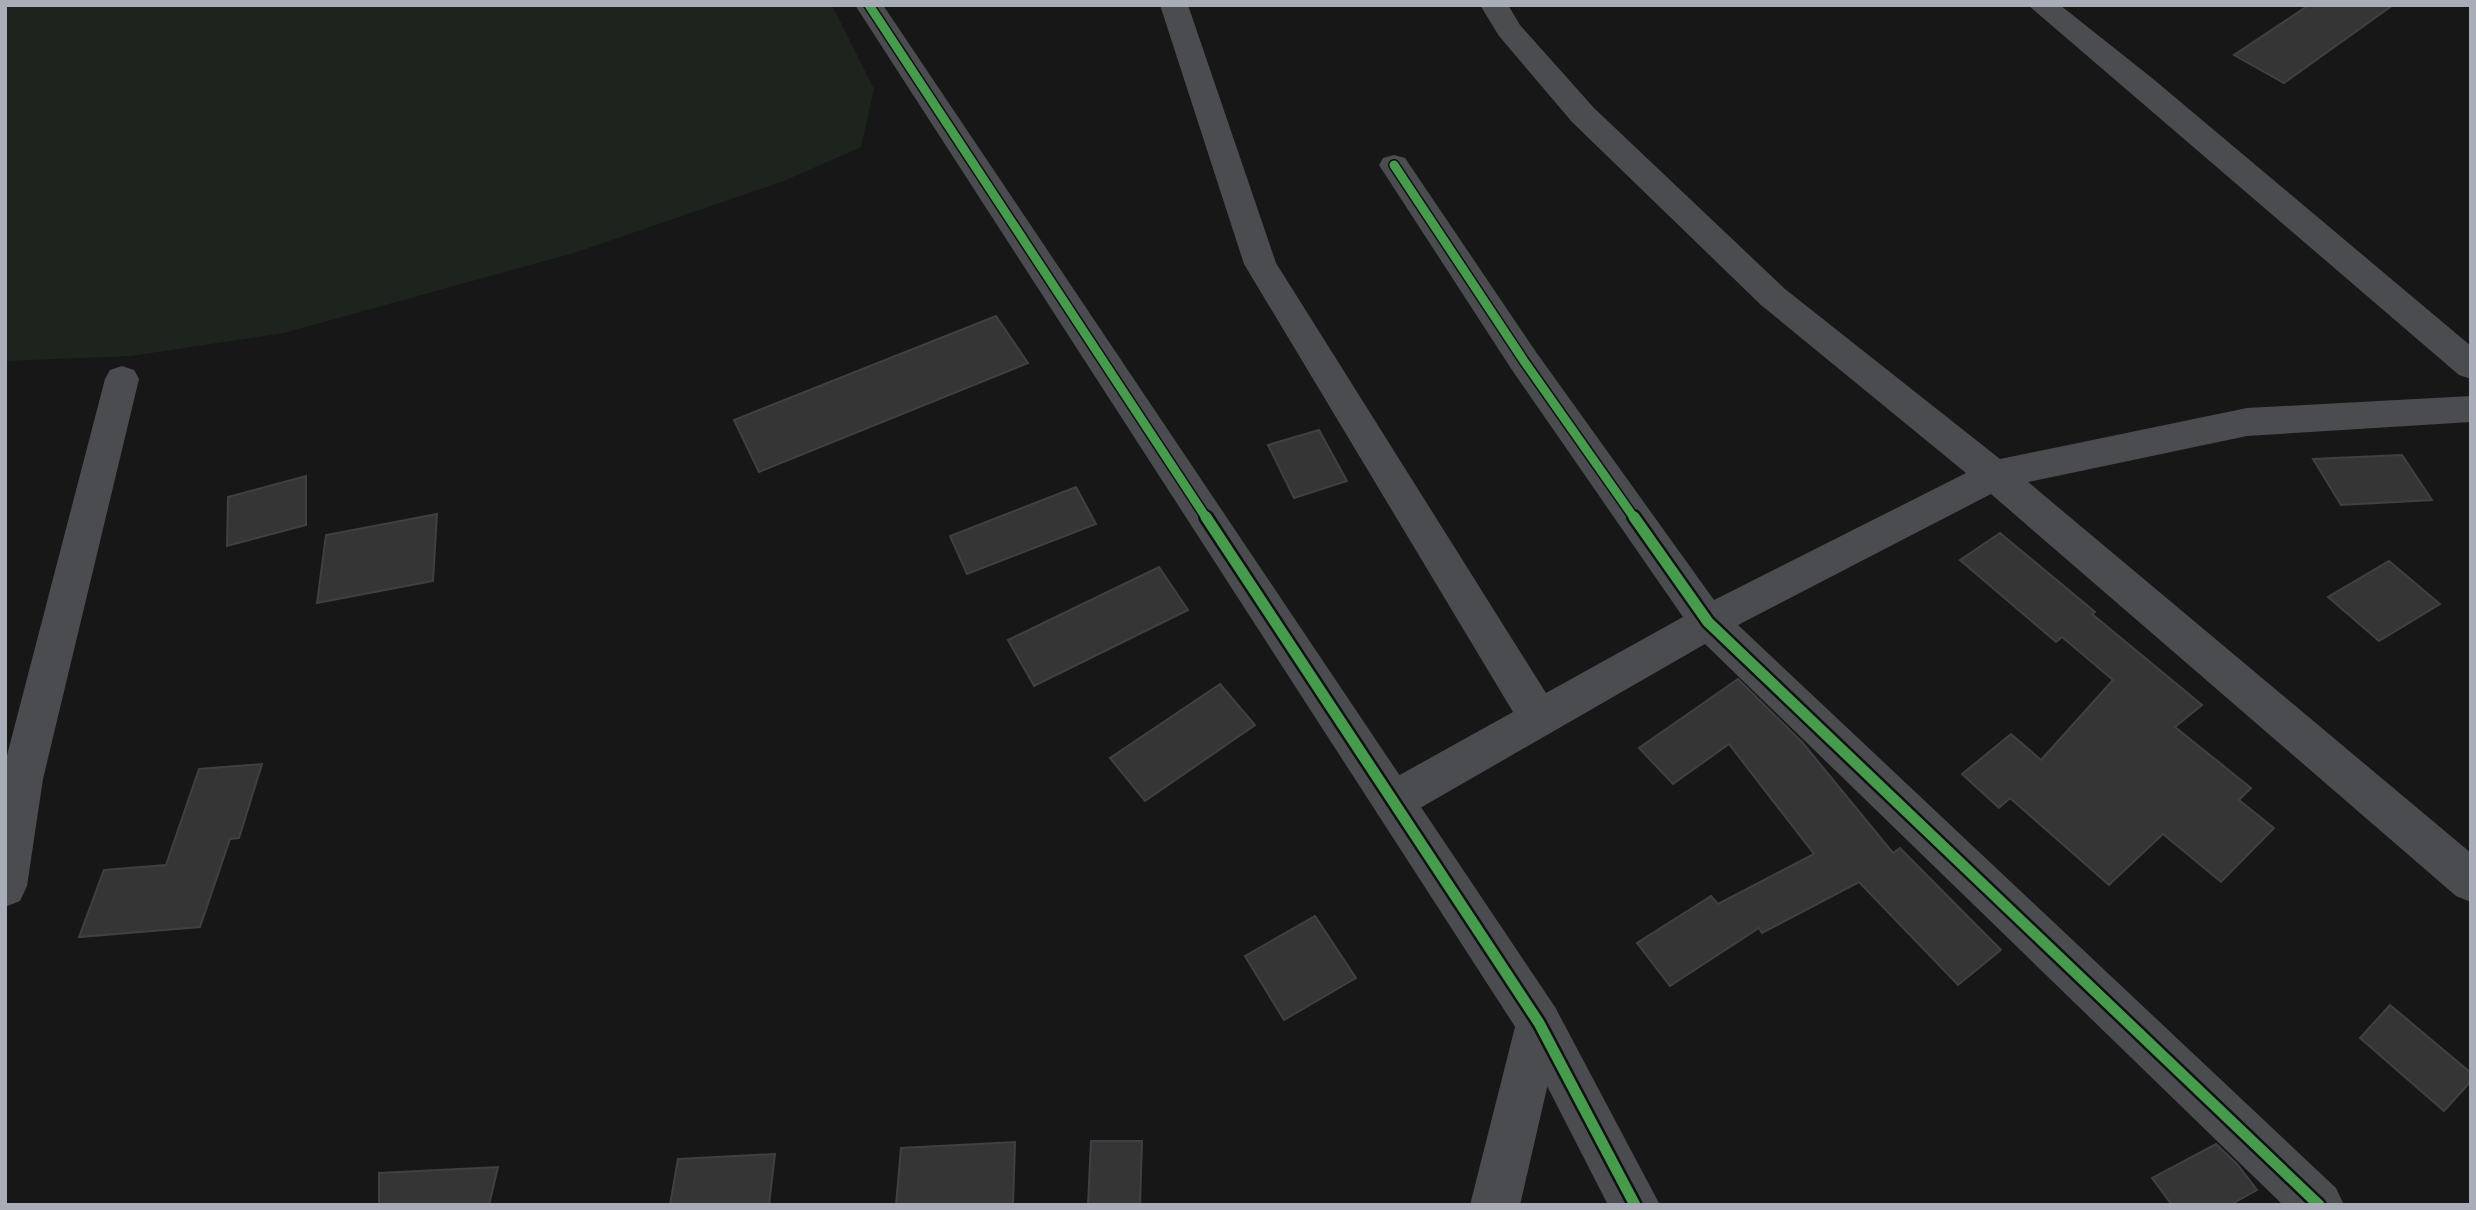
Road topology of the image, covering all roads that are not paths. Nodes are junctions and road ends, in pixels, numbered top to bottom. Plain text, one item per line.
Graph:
1 (869, 5) edge
2 (1174, 5) edge
3 (1494, 5) edge
4 (2042, 5) edge
5 (1394, 165) dead end
6 (2471, 366) edge
7 (122, 379) dead end
8 (2471, 409) edge
9 (1994, 475) junction
10 (1708, 622) junction
11 (1539, 718) junction
12 (1393, 801) junction
13 (2471, 881) edge
14 (5, 886) edge
15 (1539, 1023) junction
16 (1494, 1205) edge
17 (1635, 1205) edge
18 (2319, 1205) edge

1 - 12 street
2 - 11 street
3 - 9 street
4 - 6 street
5 - 10 street
7 - 14 street
8 - 9 street
9 - 10 street
9 - 13 street
10 - 11 street
10 - 18 street
11 - 12 street
12 - 15 street
15 - 16 street
15 - 17 street

